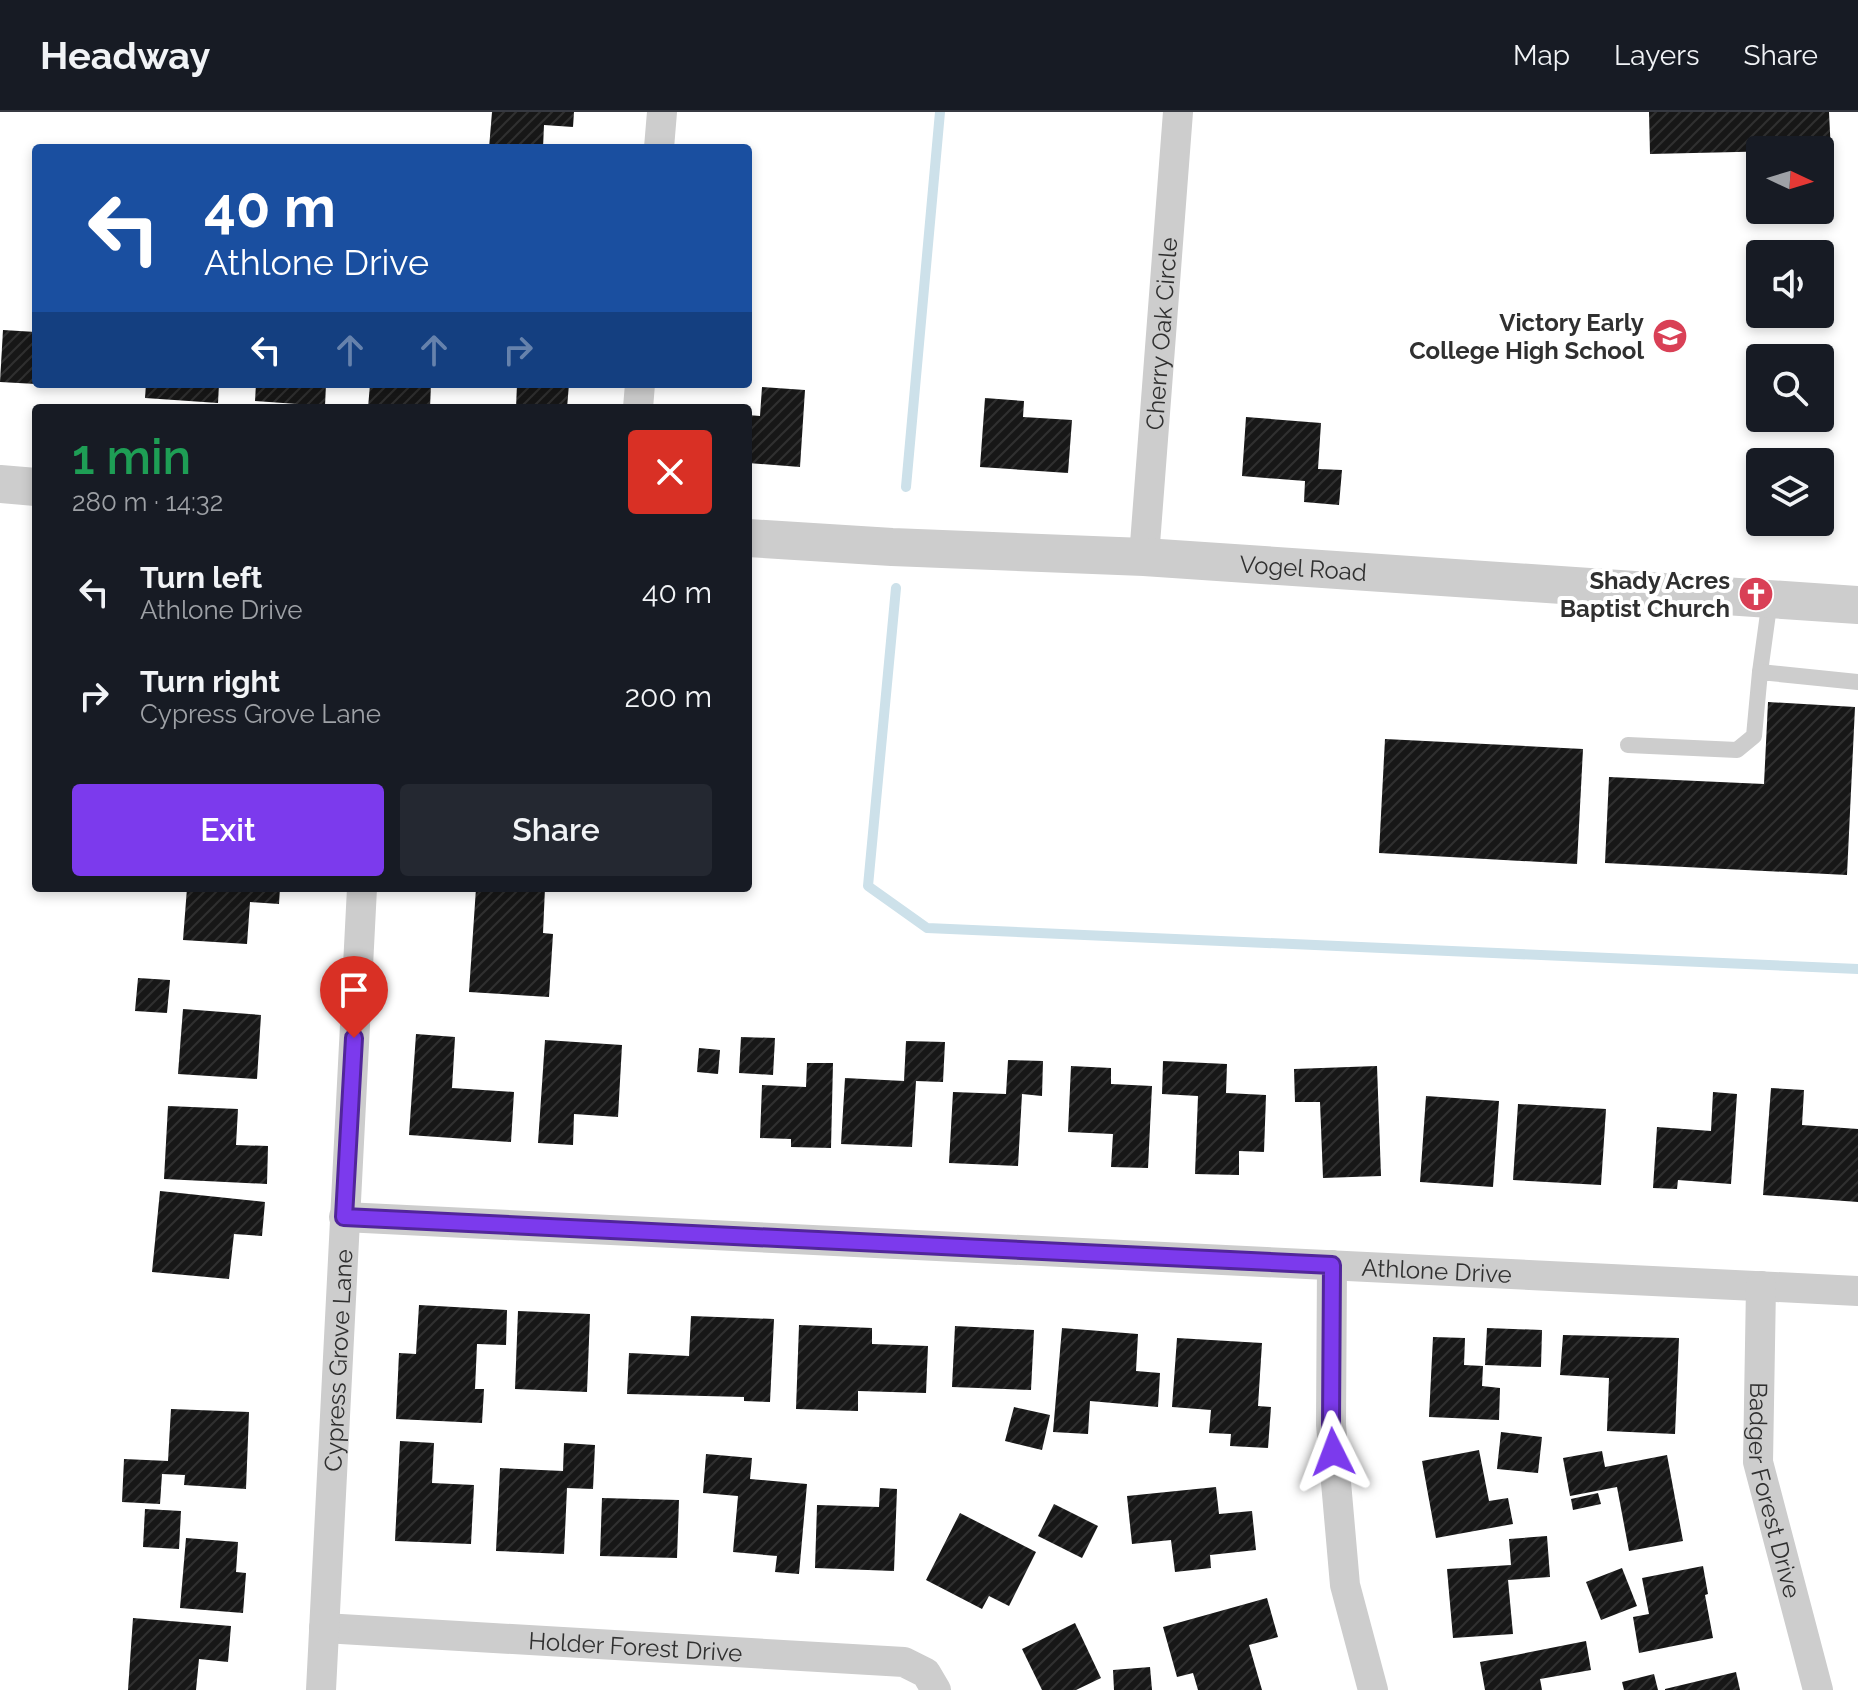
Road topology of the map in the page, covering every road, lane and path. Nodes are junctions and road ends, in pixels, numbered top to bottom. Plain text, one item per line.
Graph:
1 (662, 112) edge
2 (1178, 112) edge
3 (659, 144) edge
4 (0, 484) edge
5 (32, 487) edge
6 (752, 538) edge
7 (1144, 557) junction
8 (1770, 599) junction
9 (1858, 605) edge
10 (1760, 672) junction
11 (1858, 682) edge
12 (1628, 745) dead end
13 (362, 892) edge
14 (344, 1217) junction
15 (1332, 1265) junction
16 (1761, 1286) junction
17 (1858, 1291) edge
18 (324, 1628) junction
19 (321, 1690) edge
20 (936, 1690) edge
21 (1373, 1690) edge
22 (1818, 1690) edge

1 - 3 street
2 - 7 street, Cherry Oak Circle
4 - 5 street
6 - 7 street, Vogel Road
7 - 8 street, Vogel Road
8 - 9 street, Vogel Road
8 - 10 lane
10 - 11 lane
10 - 12 lane
13 - 14 street, Cypress Grove Lane
14 - 15 street, Athlone Drive
14 - 18 street, Cypress Grove Lane
15 - 16 street, Athlone Drive
15 - 21 street
16 - 17 street, Athlone Drive
16 - 22 street, Badger Forest Drive
18 - 19 street, Cypress Grove Lane
18 - 20 street, Holder Forest Drive

